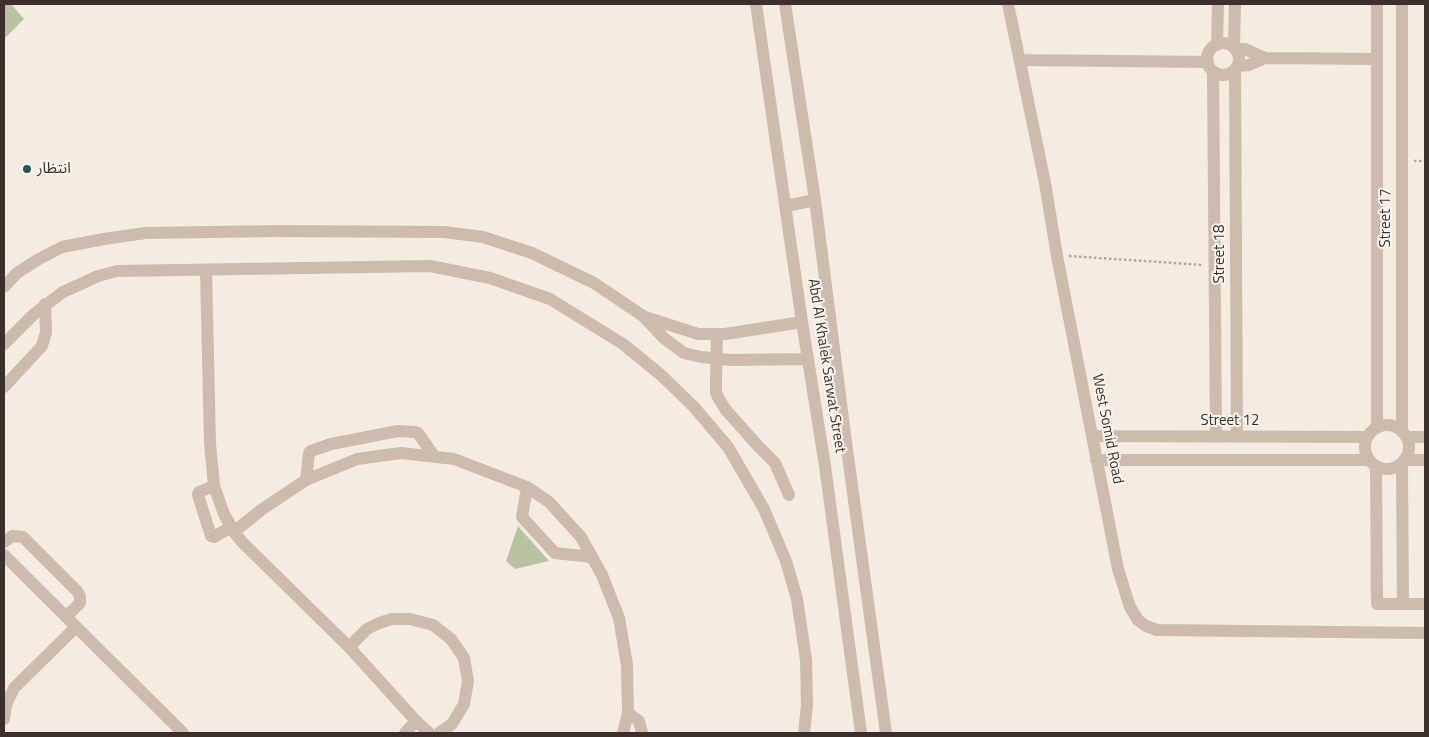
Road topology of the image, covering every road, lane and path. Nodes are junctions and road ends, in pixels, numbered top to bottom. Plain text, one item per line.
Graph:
1 (756, 4) edge
2 (785, 4) edge
3 (1008, 4) edge
4 (1218, 4) edge
5 (1235, 4) edge
6 (1377, 4) edge
7 (1402, 4) edge
8 (1217, 45) junction
9 (1235, 48) junction
10 (1265, 58) junction
11 (1377, 59) junction
12 (1020, 60) junction
13 (1210, 67) junction
14 (1236, 68) junction
15 (815, 200) junction
16 (786, 206) junction
17 (1057, 256) junction
18 (1214, 265) junction
19 (206, 270) junction
20 (4, 287) edge
21 (45, 304) junction
22 (643, 316) junction
23 (802, 322) junction
24 (717, 334) junction
25 (4, 344) edge
26 (715, 359) junction
27 (808, 359) junction
28 (4, 387) edge
29 (1377, 428) junction
30 (1404, 435) junction
31 (1093, 436) junction
32 (1216, 437) junction
33 (1237, 437) junction
34 (1367, 437) junction
35 (1425, 437) edge
36 (434, 456) junction
37 (1096, 460) junction
38 (1425, 460) edge
39 (1403, 461) junction
40 (1373, 463) junction
41 (306, 480) junction
42 (214, 486) junction
43 (527, 487) junction
44 (789, 495) dead end
45 (233, 530) junction
46 (4, 542) edge
47 (4, 555) edge
48 (592, 557) junction
49 (1403, 604) junction
50 (1425, 604) edge
51 (71, 622) junction
52 (1425, 633) edge
53 (349, 647) junction
54 (628, 713) junction
55 (4, 715) edge
56 (4, 719) edge
57 (416, 721) junction
58 (183, 733) edge
59 (405, 733) edge
60 (429, 733) edge
61 (439, 733) edge
62 (623, 733) edge
63 (642, 733) edge
64 (804, 733) edge
65 (861, 733) edge
66 (886, 733) edge

1 - 16 street, Abd Al Khalek Sarwat Street
2 - 15 street, Abd Al Khalek Sarwat Street
3 - 12 street, West Somid Road
4 - 8 street
5 - 9 street
6 - 11 street, Street 17
7 - 30 street, Street 17
8 - 9 street
8 - 13 street
9 - 10 street
9 - 14 street
10 - 11 street
10 - 14 street
11 - 29 street, Street 17
12 - 13 street
12 - 17 street, West Somid Road
13 - 14 street
13 - 18 street, Street 18
14 - 33 street, Street 18
15 - 16 street
15 - 66 street, Abd Al Khalek Sarwat Street
16 - 23 street, Abd Al Khalek Sarwat Street
17 - 18 path
17 - 31 street, West Somid Road
18 - 32 street, Street 18
19 - 21 street
19 - 42 street
19 - 64 street
20 - 22 street
21 - 25 street
21 - 28 street
22 - 24 street
22 - 26 street
23 - 24 street
23 - 27 street, Abd Al Khalek Sarwat Street
24 - 26 street
26 - 27 street
26 - 44 street
27 - 65 street, Abd Al Khalek Sarwat Street
29 - 30 street
29 - 34 street
30 - 35 street
30 - 39 street
31 - 32 street, Street 12
31 - 37 street, West Somid Road
32 - 33 street, Street 12
33 - 34 street, Street 12
34 - 40 street
36 - 41 street
36 - 41 street
36 - 43 street
37 - 40 street
37 - 52 street, West Somid Road
38 - 39 street
39 - 40 street
39 - 49 street
40 - 49 street
41 - 45 street
42 - 45 street
42 - 45 street
43 - 48 street
43 - 48 street
45 - 53 street
46 - 51 street
47 - 51 street
48 - 54 street
49 - 50 street
51 - 55 street
51 - 58 street
53 - 57 street
53 - 61 street
54 - 62 street
54 - 63 street
55 - 56 street
57 - 59 street
57 - 60 street

